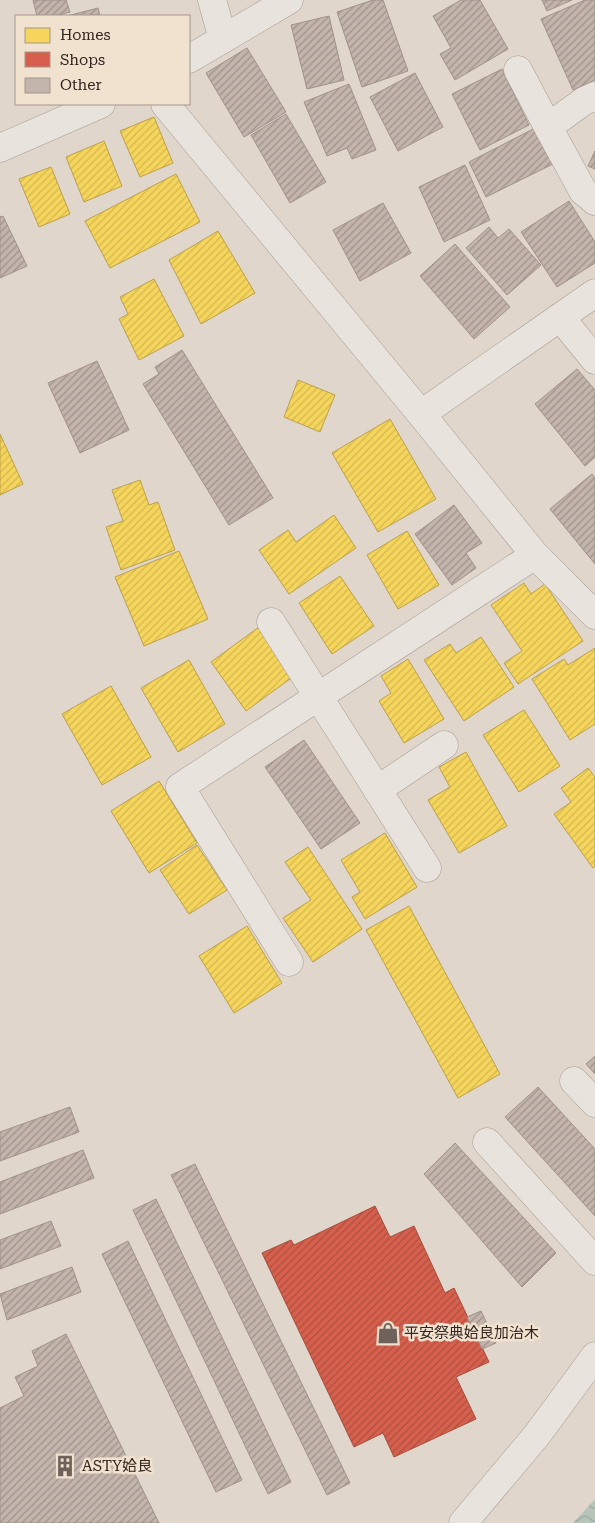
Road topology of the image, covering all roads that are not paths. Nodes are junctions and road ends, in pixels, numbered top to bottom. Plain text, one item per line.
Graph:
1 (212, 0) edge
2 (289, 0) edge
3 (223, 39) junction
4 (190, 58) edge
5 (518, 70) dead end
6 (595, 96) edge
7 (99, 105) edge
8 (165, 105) edge
9 (548, 127) junction
10 (0, 148) edge
11 (595, 201) edge
12 (595, 293) edge
13 (560, 317) junction
14 (595, 360) edge
15 (421, 414) junction
16 (535, 555) junction
17 (595, 615) edge
18 (271, 622) dead end
19 (318, 697) junction
20 (444, 745) dead end
21 (377, 790) junction
22 (427, 868) dead end
23 (288, 962) dead end
24 (574, 1081) dead end
25 (595, 1103) edge
26 (487, 1142) dead end
27 (595, 1261) edge
28 (595, 1356) edge
29 (463, 1523) edge

1 - 3 street
2 - 3 street
3 - 4 street
5 - 9 street
6 - 9 street
7 - 10 street
8 - 15 street
9 - 11 street
12 - 13 street
13 - 14 street
13 - 15 street
15 - 16 street
16 - 17 street
16 - 19 street
18 - 19 street
19 - 21 street
19 - 23 street
20 - 21 street
21 - 22 street
24 - 25 street
26 - 27 street
28 - 29 street

